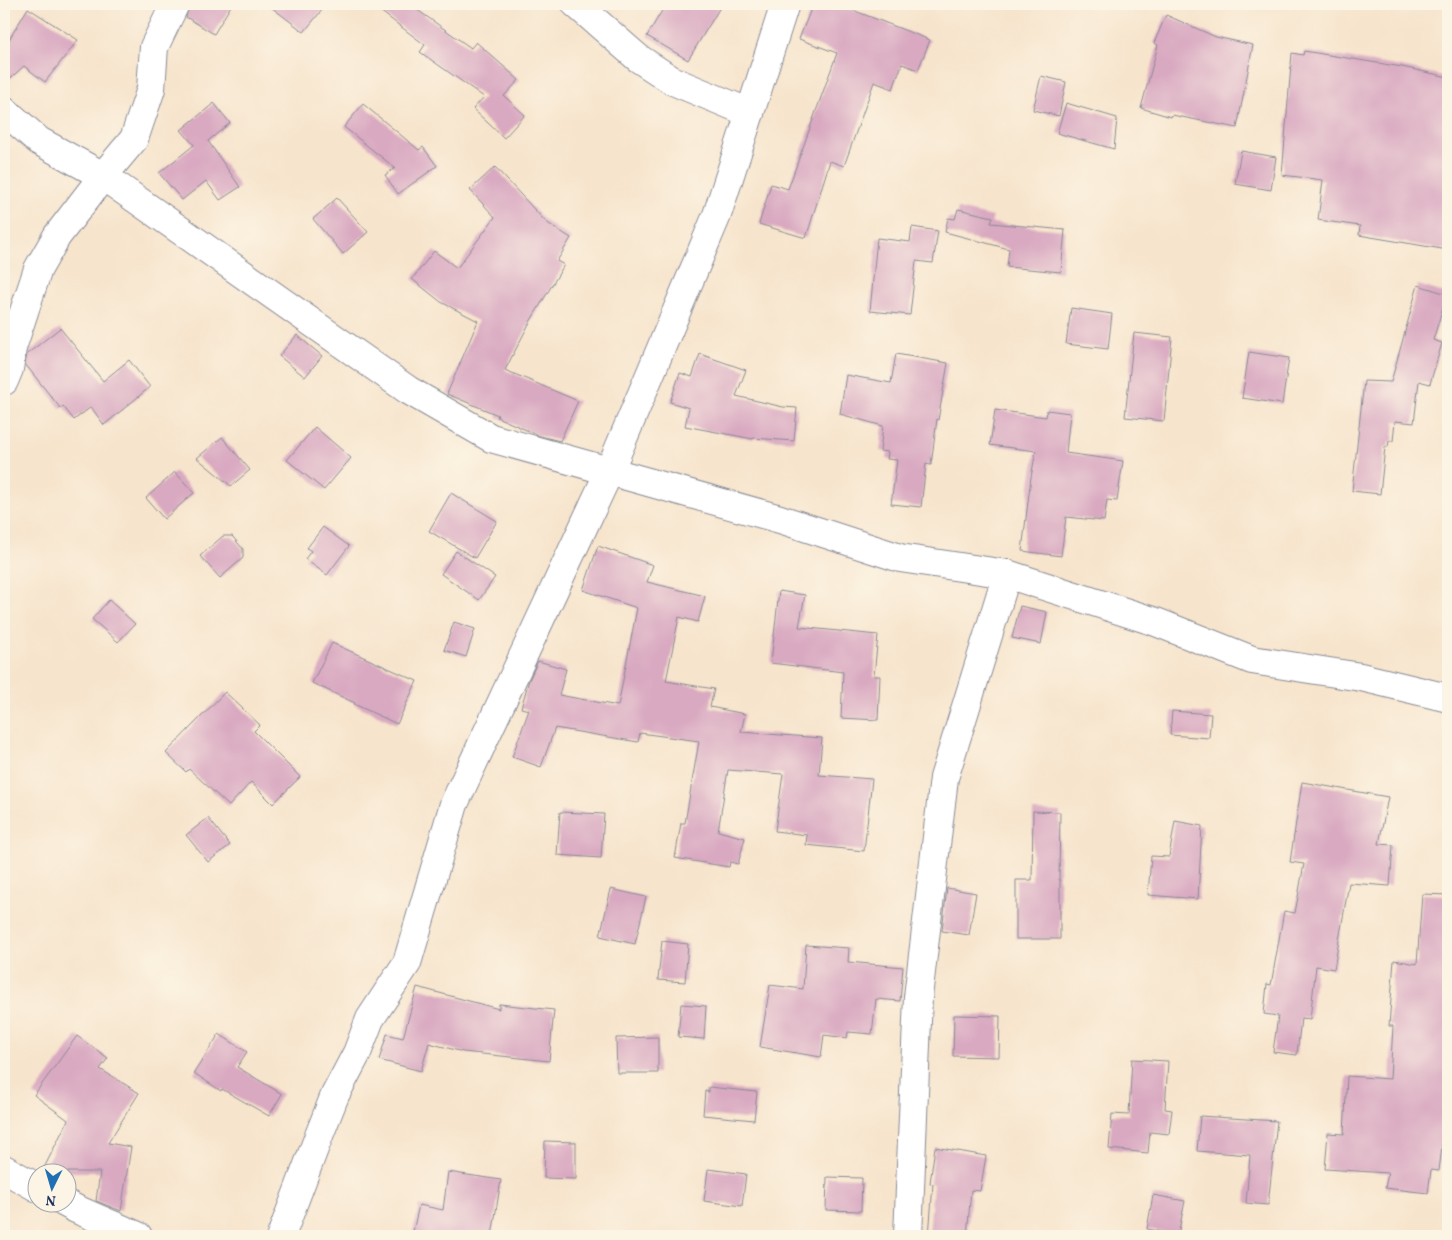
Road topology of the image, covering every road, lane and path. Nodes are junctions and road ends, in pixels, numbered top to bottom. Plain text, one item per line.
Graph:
1 (175, 4) edge
2 (576, 4) edge
3 (785, 4) edge
4 (4, 110) edge
5 (750, 113) junction
6 (103, 176) junction
7 (4, 381) edge
8 (609, 472) junction
9 (1007, 574) junction
10 (1448, 698) edge
11 (4, 1170) edge
12 (28, 1183) edge
13 (78, 1210) edge
14 (138, 1236) edge
15 (281, 1236) edge
16 (908, 1236) edge

1 - 6 street
2 - 5 street
3 - 5 street
4 - 6 street
5 - 8 street
6 - 7 street
6 - 8 street
8 - 9 street
8 - 15 street
9 - 10 street
9 - 16 street
11 - 12 street
13 - 14 street

